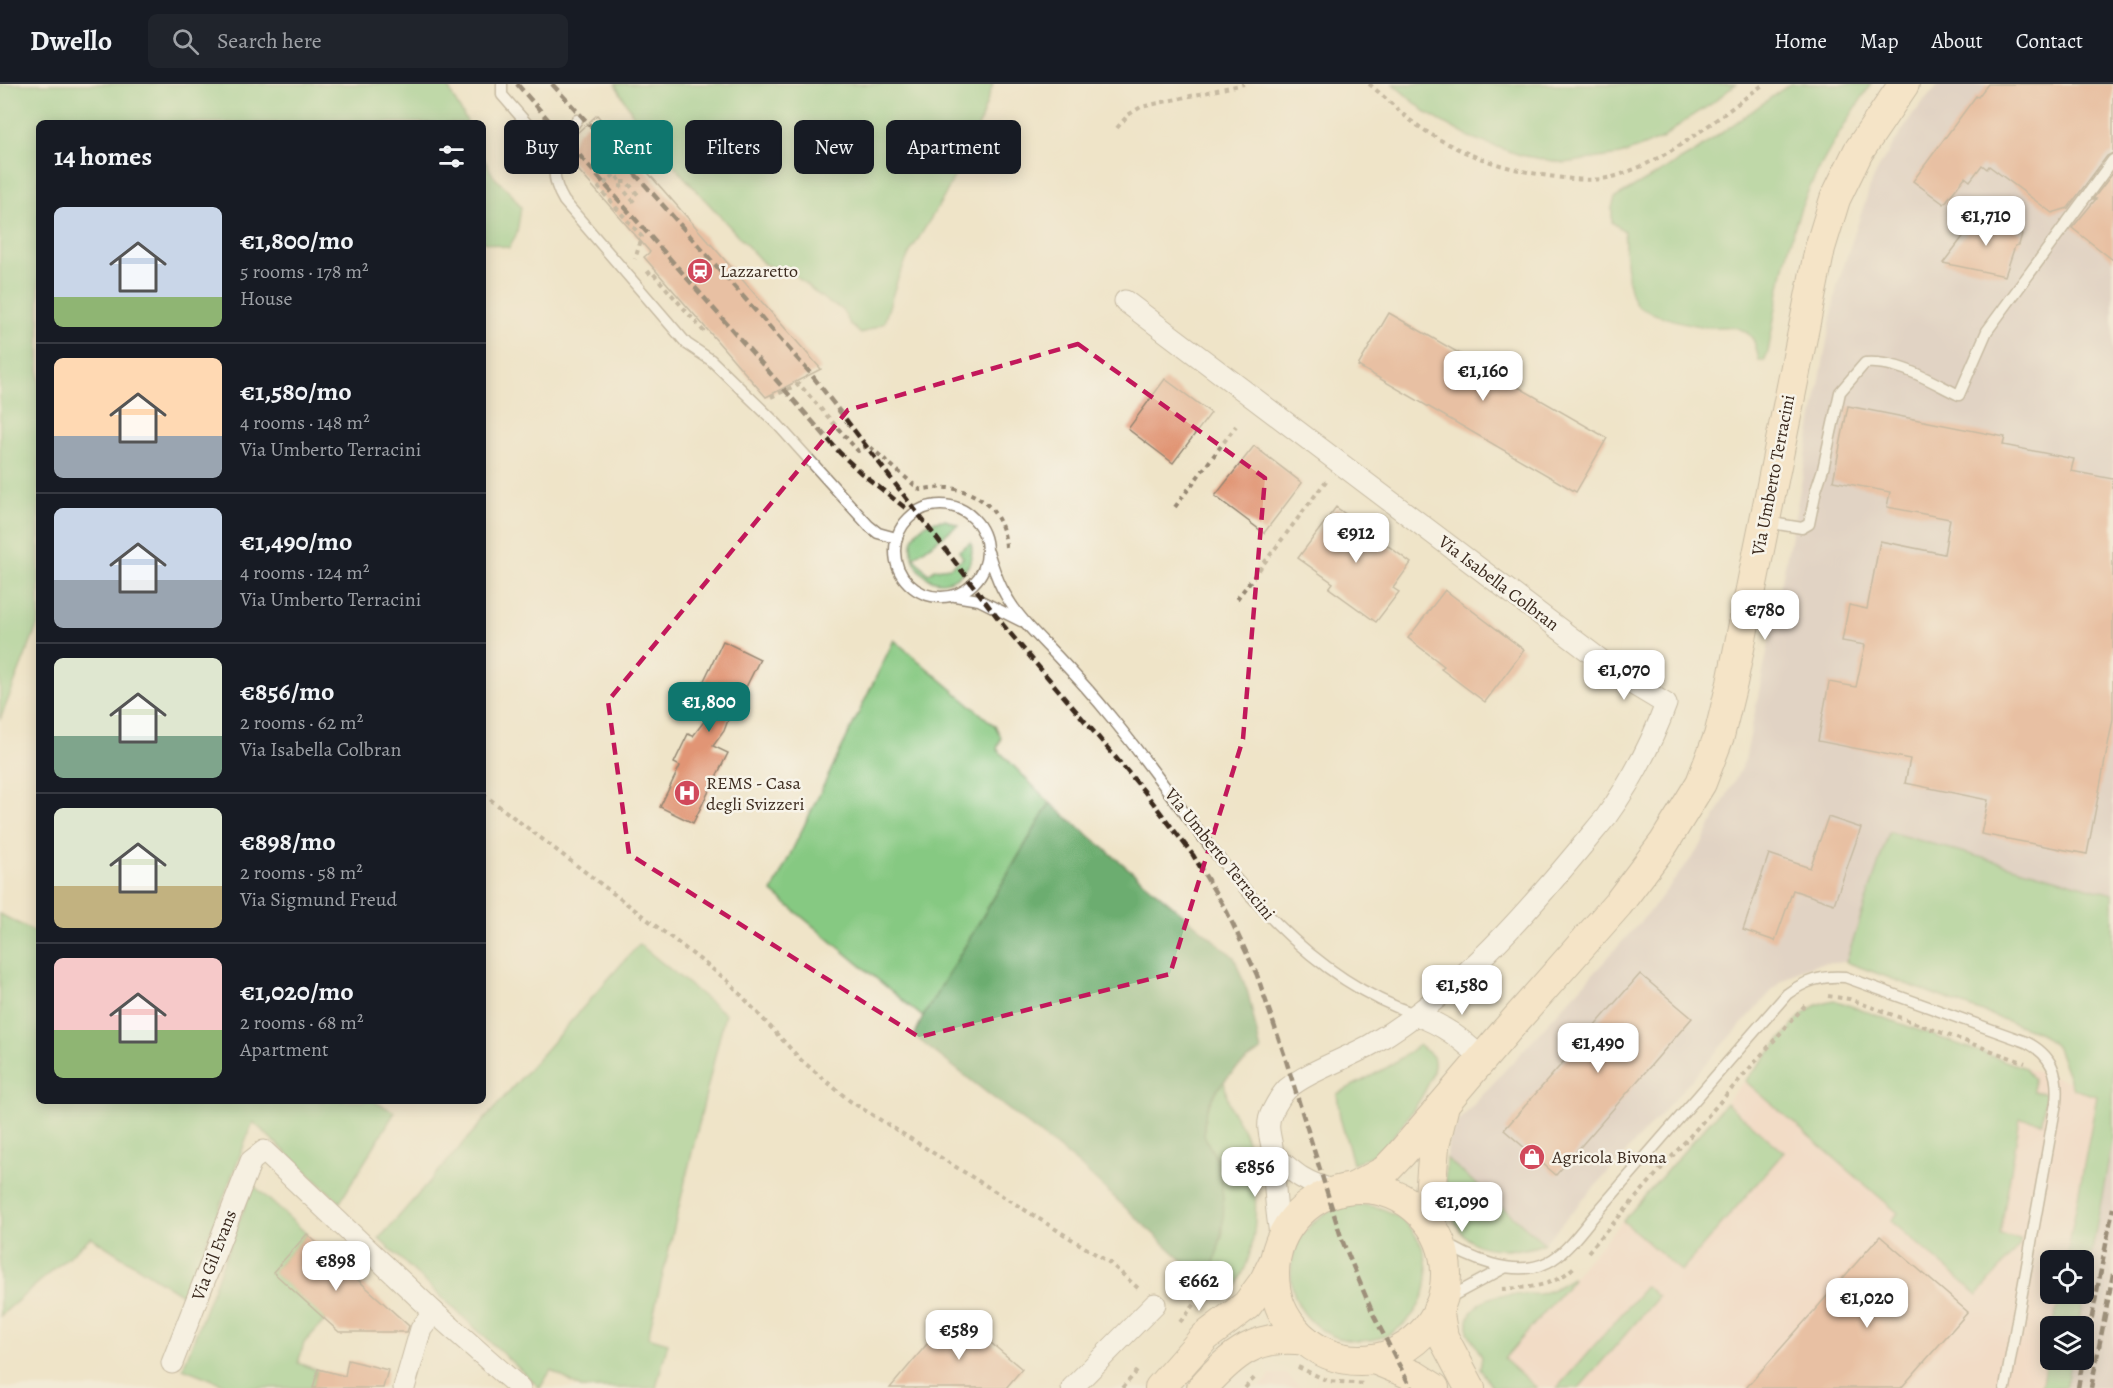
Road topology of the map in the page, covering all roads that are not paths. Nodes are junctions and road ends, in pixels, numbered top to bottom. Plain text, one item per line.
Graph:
1 (502, 84) edge
2 (1904, 84) edge
3 (523, 120) edge
4 (2113, 160) edge
5 (556, 174) edge
6 (1125, 301) dead end
7 (1764, 521) junction
8 (896, 538) junction
9 (988, 552) junction
10 (953, 596) junction
11 (1026, 625) junction
12 (1416, 1014) junction
13 (1482, 1058) junction
14 (1446, 1101) junction
15 (1274, 1154) junction
16 (1345, 1189) junction
17 (1434, 1230) junction
18 (1278, 1250) junction
19 (1504, 1268) junction
20 (1155, 1304) road end
21 (1440, 1305) junction
22 (434, 1312) junction
23 (1298, 1352) junction
24 (172, 1364) dead end
25 (1374, 1371) junction
26 (404, 1388) edge
27 (520, 1388) edge
28 (1072, 1388) edge
29 (1160, 1388) edge
30 (1202, 1388) edge
31 (1434, 1388) edge
32 (1470, 1388) edge
33 (2005, 1388) edge

1 - 3 lane
2 - 7 street, Via Umberto Terracini
4 - 7 lane
5 - 8 lane
6 - 12 street, Via Isabella Colbran
7 - 13 street, Via Umberto Terracini
8 - 9 lane, Via Umberto Terracini
8 - 10 lane, Via Umberto Terracini
9 - 10 lane
9 - 11 lane, Via Umberto Terracini
10 - 11 lane, Via Umberto Terracini
11 - 12 lane, Via Umberto Terracini
12 - 13 street, Via Umberto Terracini
12 - 15 street, Via Isabella Colbran
13 - 14 street, Via Umberto Terracini
14 - 16 street, Via Umberto Terracini
14 - 17 street, Via Umberto Terracini
15 - 16 street
15 - 18 street, Via Isabella Colbran
16 - 17 street
16 - 18 street
17 - 19 lane
17 - 21 street
18 - 23 street
18 - 29 street
19 - 21 lane
19 - 33 lane
20 - 28 street
21 - 25 street
21 - 32 street
22 - 24 street, Via Gil Evans
22 - 26 street
22 - 27 street
23 - 25 street
23 - 30 street
25 - 31 street

